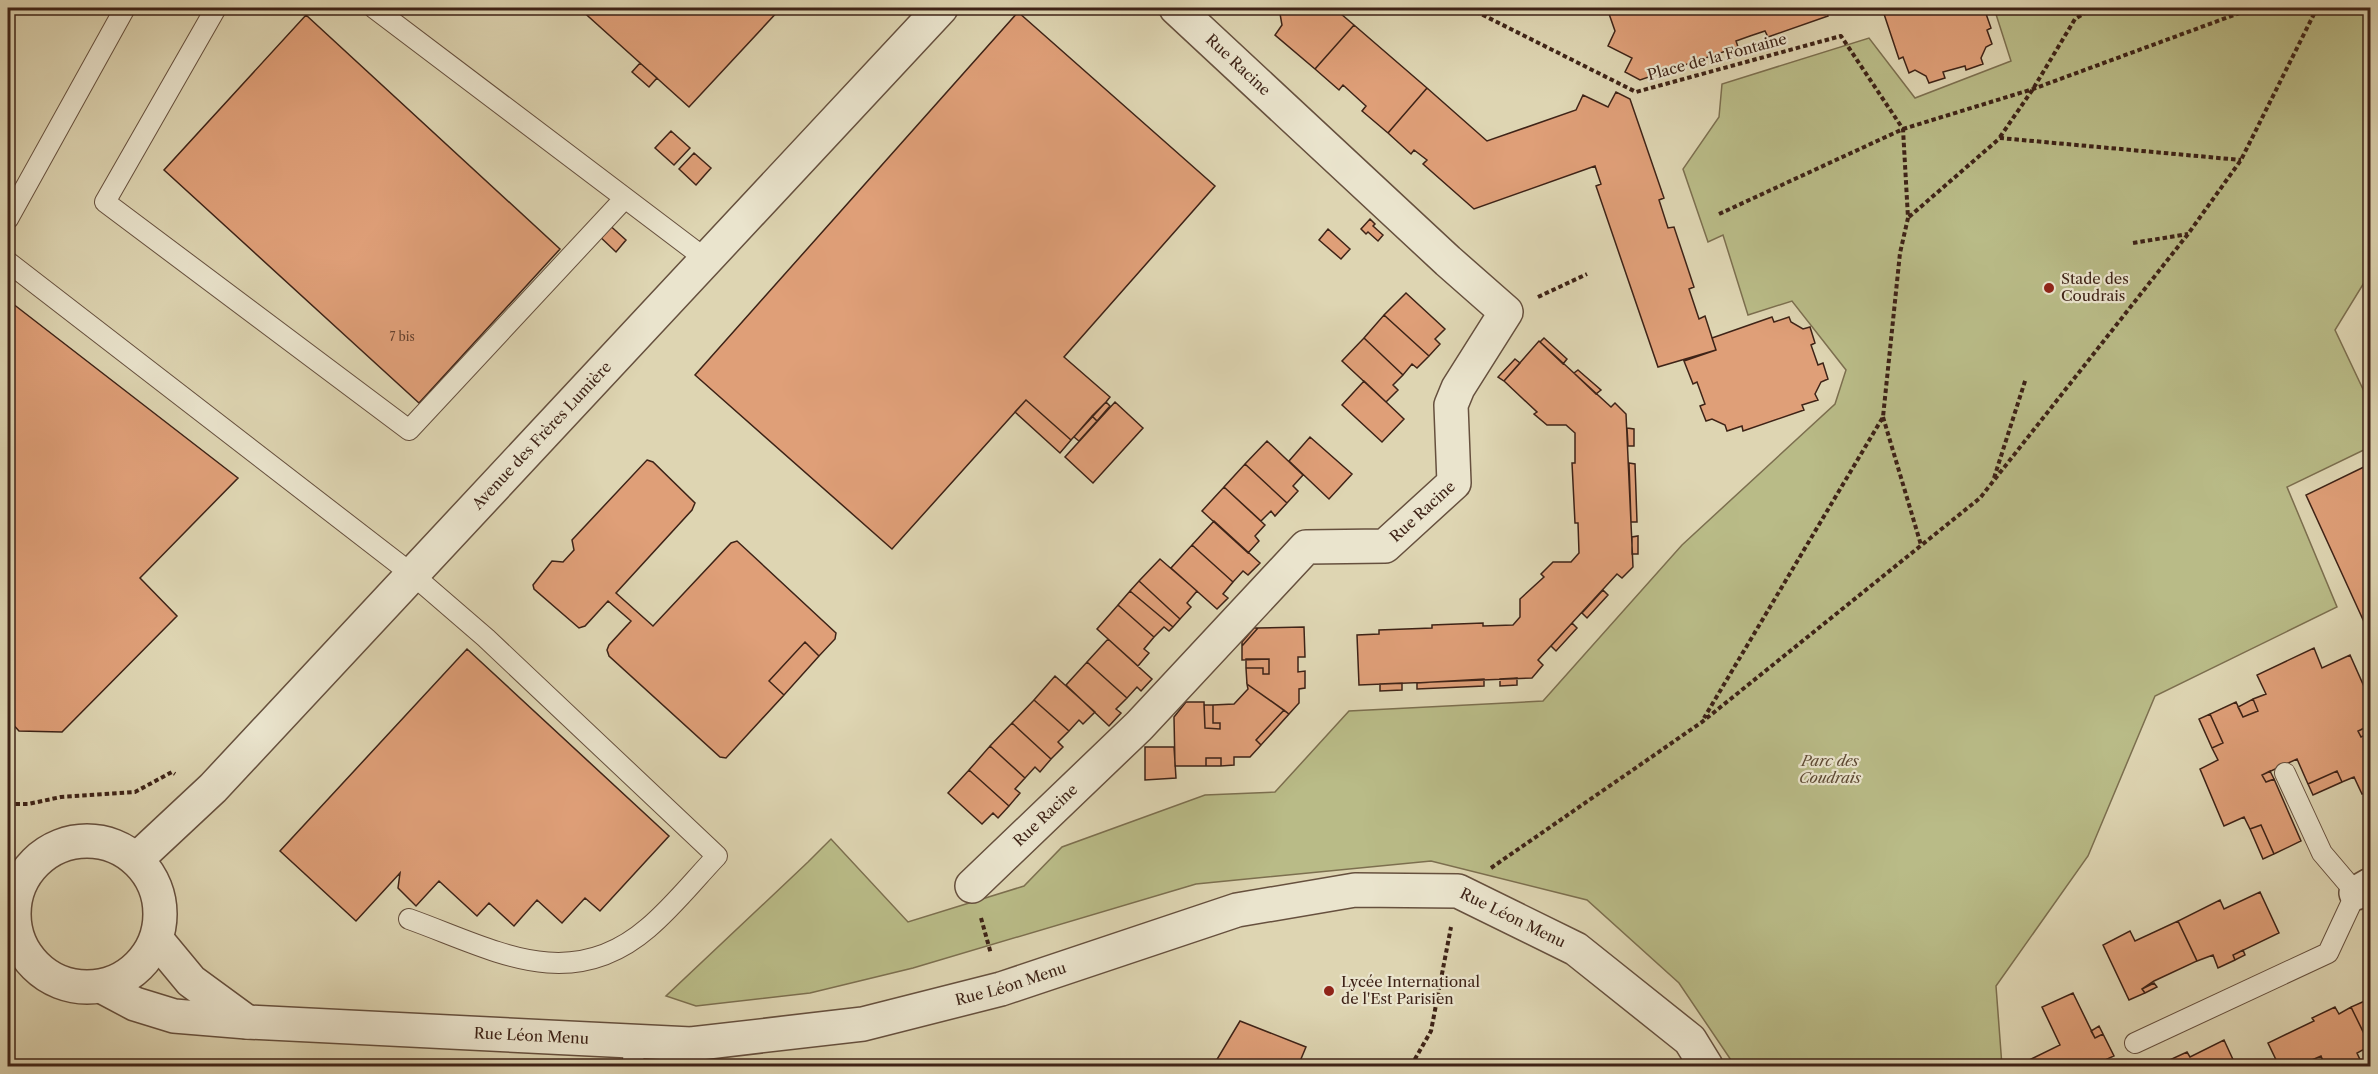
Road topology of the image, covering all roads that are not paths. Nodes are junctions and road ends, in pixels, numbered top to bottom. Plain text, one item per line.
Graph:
1 (125, 8) edge
2 (216, 8) edge
3 (374, 8) edge
4 (941, 8) edge
5 (1176, 8) edge
6 (625, 198) junction
7 (8, 219) edge
8 (707, 260) junction
9 (8, 262) edge
10 (413, 575) junction
11 (2285, 773) dead end
12 (137, 859) junction
13 (972, 886) road end
14 (2363, 889) edge
15 (409, 919) dead end
16 (11, 926) edge
17 (157, 940) junction
18 (103, 987) junction
19 (247, 1022) junction
20 (2135, 1043) dead end
21 (634, 1054) edge
22 (1706, 1066) edge

1 - 7 lane
2 - 6 lane
3 - 6 lane
4 - 8 street, Avenue des Frères Lumière
5 - 13 street, Rue Racine
6 - 8 lane
8 - 10 street, Avenue des Frères Lumière
9 - 10 lane
10 - 12 street, Avenue des Frères Lumière
10 - 15 lane
11 - 14 lane
12 - 16 street, Rue Léon Menu
12 - 17 street, Rue Léon Menu
14 - 20 lane
16 - 18 street, Rue Léon Menu
17 - 18 street, Rue Léon Menu
17 - 19 street
18 - 19 street, Rue Léon Menu
19 - 21 street, Rue Léon Menu
21 - 22 street, Rue Léon Menu

